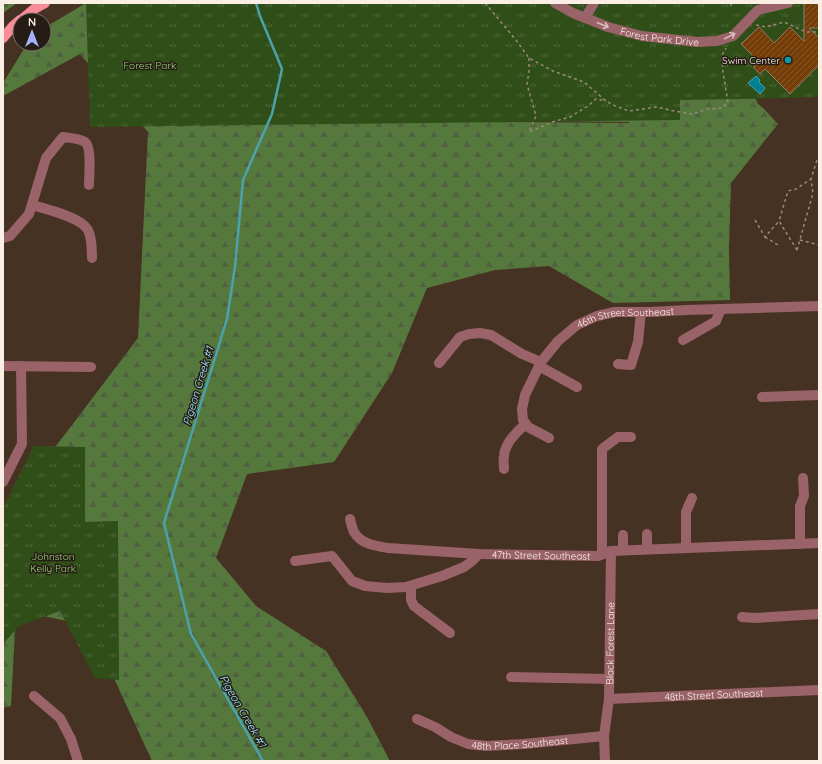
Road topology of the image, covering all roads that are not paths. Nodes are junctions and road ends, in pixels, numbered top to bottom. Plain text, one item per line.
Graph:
1 (45, 3) edge
2 (555, 3) edge
3 (594, 3) edge
4 (788, 3) edge
5 (30, 12) edge
6 (585, 18) junction
7 (12, 27) edge
8 (3, 38) edge
9 (90, 185) dead end
10 (32, 205) junction
11 (3, 238) edge
12 (92, 258) dead end
13 (819, 306) edge
14 (721, 309) junction
15 (641, 312) junction
16 (683, 340) dead end
17 (439, 363) dead end
18 (540, 364) junction
19 (618, 364) dead end
20 (3, 366) edge
21 (21, 366) junction
22 (91, 367) dead end
23 (576, 387) dead end
24 (819, 395) edge
25 (762, 396) dead end
26 (526, 424) junction
27 (631, 437) dead end
28 (549, 438) dead end
29 (504, 469) dead end
30 (803, 478) dead end
31 (3, 482) edge
32 (692, 498) dead end
33 (350, 519) dead end
34 (647, 534) dead end
35 (623, 536) dead end
36 (819, 543) edge
37 (800, 544) junction
38 (686, 548) junction
39 (647, 549) junction
40 (623, 550) junction
41 (607, 552) junction
42 (479, 554) junction
43 (295, 561) dead end
44 (411, 586) junction
45 (819, 614) edge
46 (742, 617) dead end
47 (450, 633) dead end
48 (511, 677) dead end
49 (609, 679) junction
50 (819, 690) edge
51 (34, 696) dead end
52 (609, 699) junction
53 (417, 719) dead end
54 (604, 736) junction
55 (78, 761) edge
56 (605, 761) edge

1 - 5 main road
2 - 6 street, Forest Park Drive
3 - 6 street
6 -> 4 street, Forest Park Drive
7 - 8 main road
9 - 10 street
10 - 11 street
10 - 12 street
13 - 14 street, 46th Street Southeast
14 - 15 street, 46th Street Southeast
14 - 16 street
15 - 18 street, 46th Street Southeast
15 - 19 street
17 - 18 street
18 - 23 street
18 - 26 street, 46th Street Southeast
20 - 21 street
21 - 22 street
21 - 31 street
24 - 25 street
26 - 28 street
26 - 29 street
27 - 41 street, Black Forest Lane
30 - 37 street
32 - 38 street
33 - 42 street, 47th Street Southeast
34 - 39 street
35 - 40 street
36 - 37 street, 47th Street Southeast
37 - 38 street, 47th Street Southeast
38 - 39 street, 47th Street Southeast
39 - 40 street, 47th Street Southeast
40 - 41 street, 47th Street Southeast
41 - 42 street, 47th Street Southeast
41 - 49 street, Black Forest Lane
42 - 44 street
43 - 44 street
44 - 47 street
45 - 46 street
48 - 49 street
49 - 52 street, Black Forest Lane
50 - 52 street, 48th Street Southeast
51 - 55 street
52 - 54 street, Black Forest Lane
53 - 54 street, 48th Place Southeast
54 - 56 street

